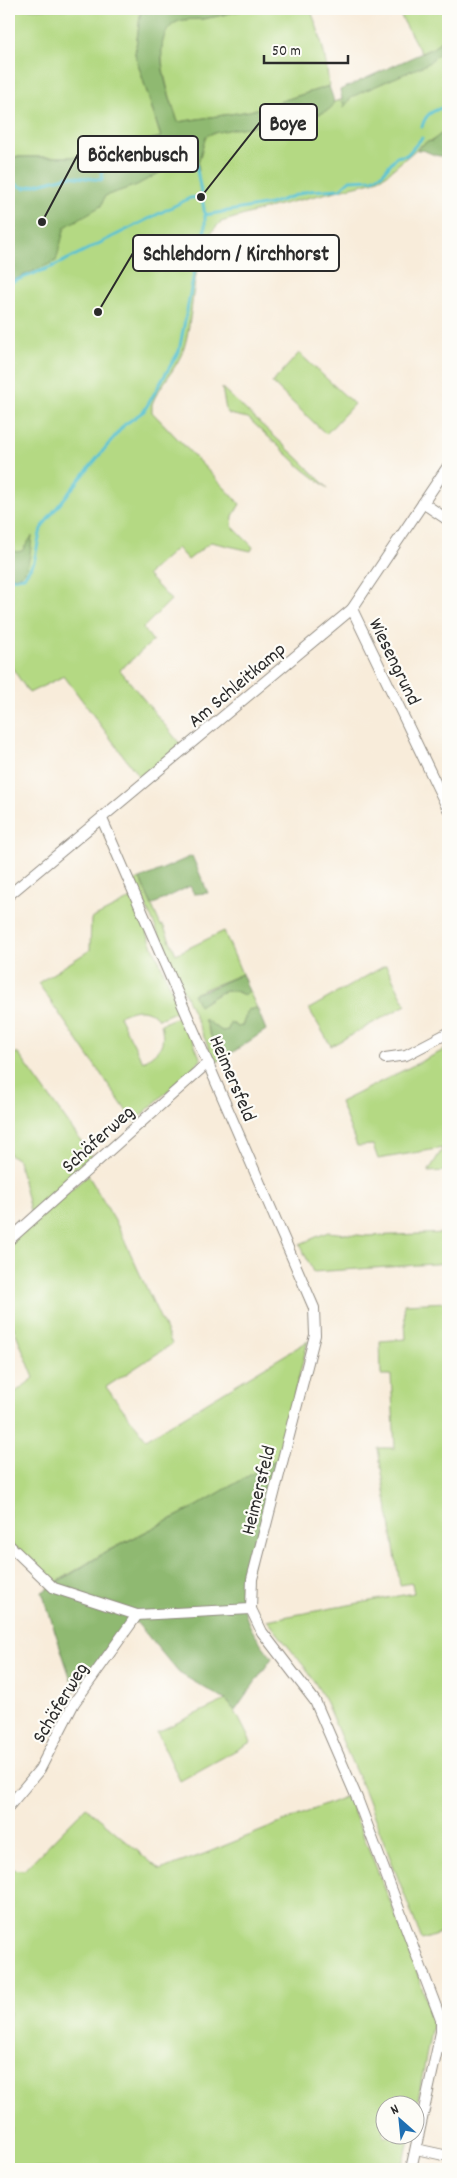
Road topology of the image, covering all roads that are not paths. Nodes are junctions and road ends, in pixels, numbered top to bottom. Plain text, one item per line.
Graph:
1 (448, 466) edge
2 (423, 503) junction
3 (448, 520) edge
4 (352, 609) junction
5 (448, 809) edge
6 (102, 819) junction
7 (9, 895) edge
8 (448, 1033) edge
9 (386, 1058) dead end
10 (209, 1064) junction
11 (9, 1240) edge
12 (9, 1545) edge
13 (251, 1609) junction
14 (137, 1615) junction
15 (9, 1806) edge
16 (445, 2031) edge
17 (416, 2149) junction
18 (448, 2156) edge
19 (411, 2169) edge

1 - 2 street, Am Schleitkamp
2 - 3 street
2 - 4 street, Am Schleitkamp
4 - 5 street, Wiesengrund
4 - 6 street, Am Schleitkamp
6 - 7 street, Am Schleitkamp
6 - 10 street, Heimersfeld
8 - 9 street
10 - 11 street, Schäferweg
10 - 13 street, Heimersfeld
12 - 14 street
13 - 14 street
13 - 16 street, Heimersfeld
14 - 15 street, Schäferweg
16 - 17 street, Heimersfeld
17 - 18 street
17 - 19 street, Heimersfeld

